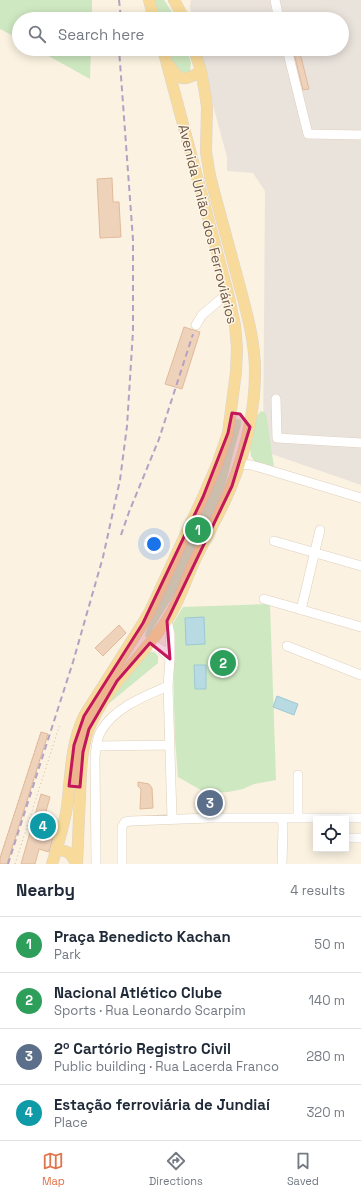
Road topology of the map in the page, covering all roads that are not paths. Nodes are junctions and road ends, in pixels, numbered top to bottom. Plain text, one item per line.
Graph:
1 (149, 0) edge
2 (174, 0) edge
3 (275, 0) edge
4 (152, 12) edge
5 (180, 12) edge
6 (278, 12) edge
7 (165, 56) edge
8 (166, 56) edge
9 (196, 56) edge
10 (289, 56) edge
11 (200, 71) junction
12 (361, 135) edge
13 (228, 293) junction
14 (196, 325) dead end
15 (276, 399) dead end
16 (232, 413) junction
17 (250, 428) junction
18 (361, 443) edge
19 (239, 464) junction
20 (361, 498) edge
21 (320, 530) dead end
22 (274, 541) dead end
23 (316, 553) junction
24 (361, 566) edge
25 (264, 599) dead end
26 (301, 610) junction
27 (167, 621) junction
28 (143, 623) junction
29 (361, 627) edge
30 (150, 643) junction
31 (287, 646) dead end
32 (170, 659) junction
33 (361, 675) edge
34 (168, 686) junction
35 (170, 745) junction
36 (96, 746) junction
37 (298, 775) dead end
38 (69, 786) junction
39 (80, 787) junction
40 (172, 818) junction
41 (282, 818) junction
42 (298, 818) junction
43 (313, 818) edge
44 (349, 818) edge
45 (361, 818) edge
46 (349, 838) edge
47 (361, 838) edge
48 (57, 850) junction
49 (52, 864) edge
50 (76, 864) edge
51 (96, 864) edge
52 (122, 864) edge
53 (282, 864) edge

1 - 4 main road
2 - 5 main road
3 - 6 street
7 - 13 main road, Avenida União dos Ferroviários
8 - 11 main road
9 - 11 main road, Avenida União dos Ferroviários
10 - 12 street
11 - 17 main road, Avenida União dos Ferroviários
13 - 14 street
13 - 16 main road, Avenida União dos Ferroviários
15 - 18 street
16 - 17 main road
16 - 28 main road, Avenida União dos Ferroviários
17 - 19 main road, Avenida União dos Ferroviários
19 - 20 street
19 - 27 main road, Avenida União dos Ferroviários
21 - 23 street
22 - 23 street
23 - 24 street
23 - 26 street
25 - 26 street
26 - 29 street
27 - 30 main road, Avenida União dos Ferroviários
27 - 32 street
28 - 30 main road
28 - 38 main road, Avenida União dos Ferroviários
30 - 32 street
30 - 39 main road, Avenida União dos Ferroviários
31 - 33 street
32 - 34 street
34 - 35 street
34 - 36 street
35 - 36 street
35 - 40 street
36 - 51 street
37 - 42 street
38 - 39 main road
38 - 48 main road, Avenida União dos Ferroviários
39 - 50 main road, Avenida União dos Ferroviários
40 - 41 street
40 - 52 street
41 - 42 street
41 - 53 street
42 - 43 street
44 - 45 street
46 - 47 street
48 - 49 main road, Avenida União dos Ferroviários
48 - 50 main road

